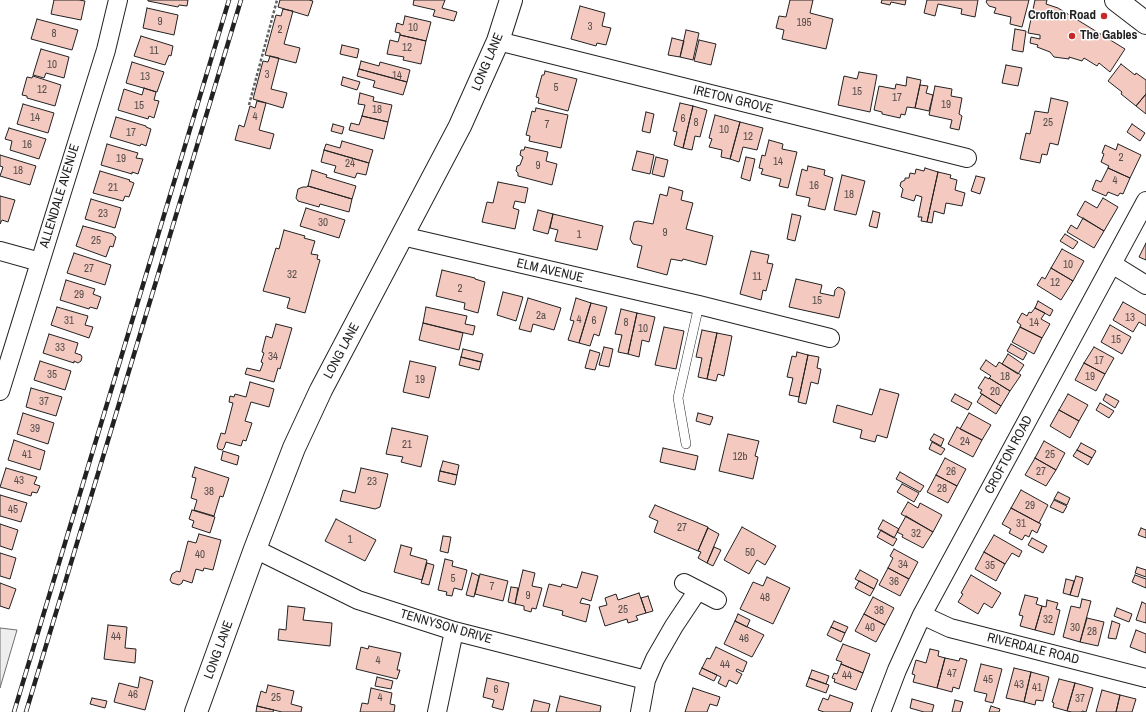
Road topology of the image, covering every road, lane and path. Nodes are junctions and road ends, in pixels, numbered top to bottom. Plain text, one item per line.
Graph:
1 (118, 0) edge
2 (277, 0) edge
3 (511, 0) edge
4 (1116, 0) edge
5 (1146, 23) edge
6 (498, 41) junction
7 (249, 105) dead end
8 (967, 158) dead end
9 (1146, 202) edge
10 (402, 236) junction
11 (0, 251) edge
12 (40, 262) junction
13 (1112, 264) junction
14 (1146, 285) edge
15 (699, 305) junction
16 (830, 338) dead end
17 (0, 391) edge
18 (686, 444) dead end
19 (255, 549) junction
20 (717, 600) dead end
21 (922, 615) junction
22 (454, 631) junction
23 (1146, 678) edge
24 (646, 680) junction
25 (196, 712) edge
26 (437, 712) edge
27 (640, 712) edge
28 (881, 712) edge

1 - 12 street, ALLENDALE AVENUE
2 - 7 path
3 - 6 street, LONG LANE
4 - 5 street
6 - 8 street, IRETON GROVE
6 - 10 street, LONG LANE
9 - 13 street, CROFTON ROAD
10 - 15 street, ELM AVENUE
10 - 19 street, LONG LANE
11 - 12 street
12 - 17 street, ALLENDALE AVENUE
13 - 14 street
13 - 21 street, CROFTON ROAD
15 - 16 street, ELM AVENUE
15 - 18 lane
19 - 22 street, TENNYSON DRIVE
19 - 25 street, LONG LANE
20 - 24 street
21 - 23 street, RIVERDALE ROAD
21 - 28 street, CROFTON ROAD
22 - 24 street, TENNYSON DRIVE
22 - 26 street
24 - 27 street

